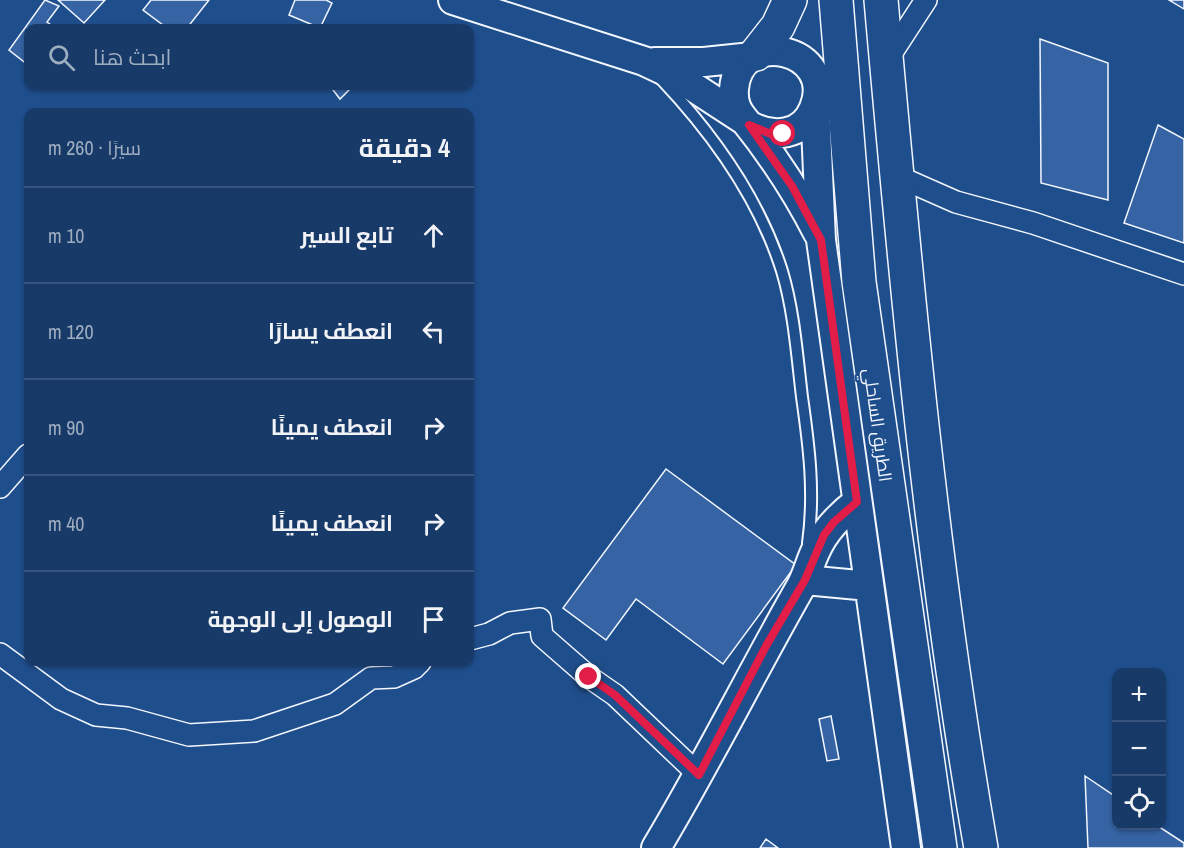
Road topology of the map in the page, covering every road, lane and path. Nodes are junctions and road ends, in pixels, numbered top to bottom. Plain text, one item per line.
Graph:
1 (453, 0) edge
2 (790, 0) edge
3 (836, 0) edge
4 (881, 0) edge
5 (926, 0) edge
6 (754, 56) junction
7 (887, 60) junction
8 (644, 61) junction
9 (815, 105) junction
10 (747, 122) junction
11 (897, 176) junction
12 (821, 240) junction
13 (1184, 274) edge
14 (24, 460) edge
15 (0, 487) edge
16 (857, 502) junction
17 (805, 580) junction
18 (869, 586) junction
19 (474, 638) edge
20 (0, 654) edge
21 (416, 666) edge
22 (699, 775) junction
23 (656, 848) edge
24 (906, 848) edge
25 (940, 848) edge
26 (981, 848) edge

1 - 8 street
2 - 6 highway
3 - 25 highway, الطريق الساحلي
4 - 7 highway
5 - 7 street
6 - 8 street
6 - 9 street
6 - 10 street
7 - 11 highway
8 - 10 street
8 - 17 lane
9 - 10 street
9 - 12 street
10 - 12 street
11 - 13 street
11 - 26 highway
12 - 16 street
14 - 15 street
16 - 17 street
16 - 18 street
17 - 18 street
17 - 22 street
18 - 24 street
19 - 22 street
20 - 21 street
22 - 23 street

